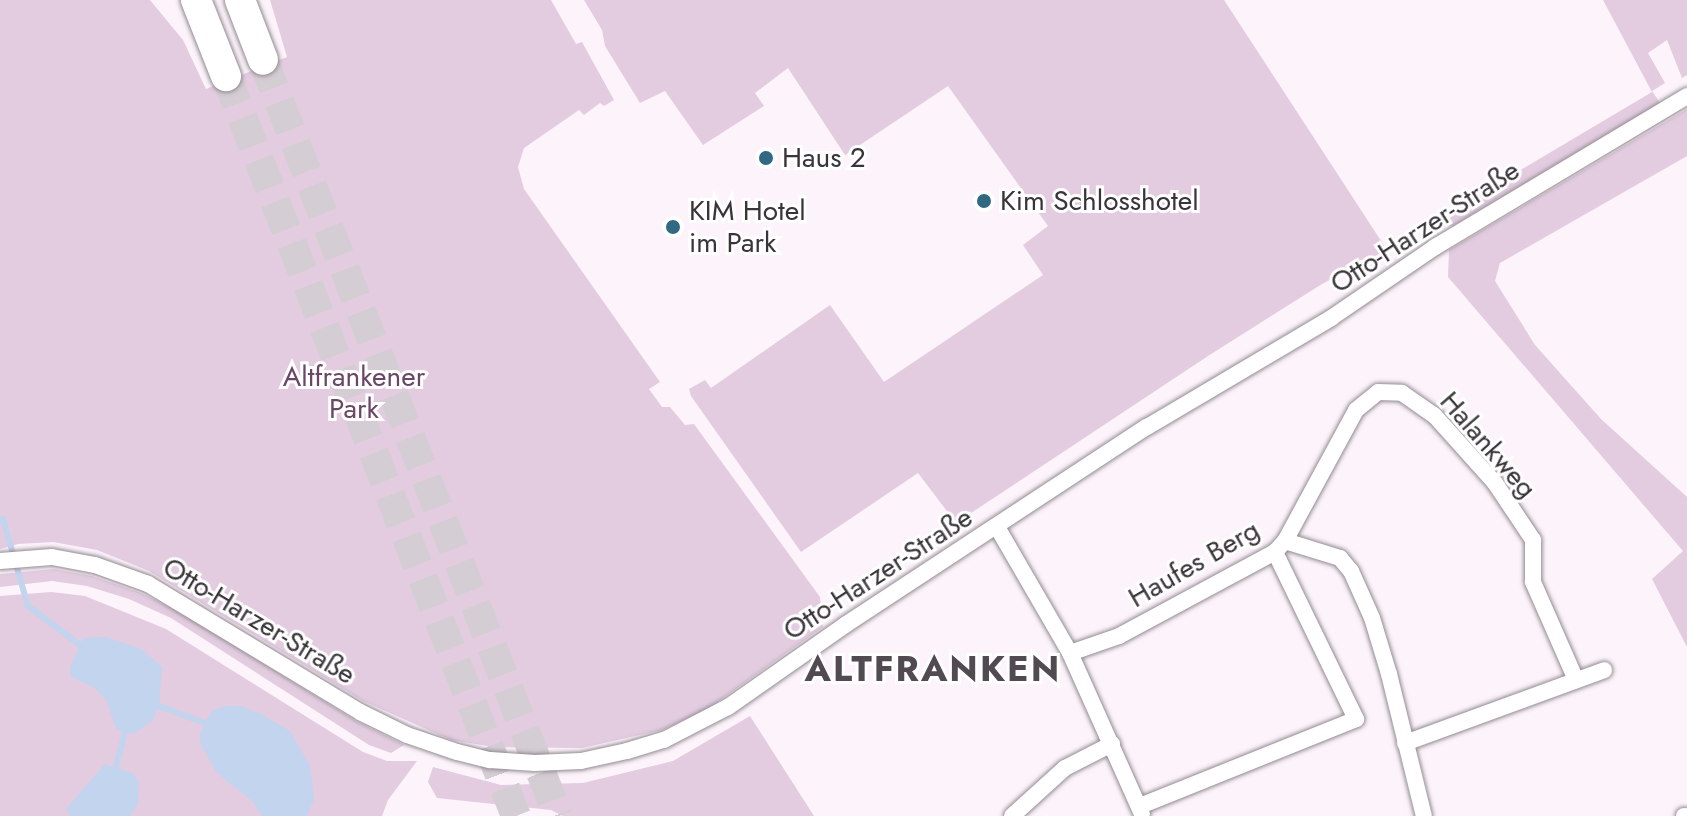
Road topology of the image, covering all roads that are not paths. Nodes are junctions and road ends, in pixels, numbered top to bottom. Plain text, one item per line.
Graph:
1 (196, 0) edge
2 (240, 0) edge
3 (263, 60) tunnel mouth
4 (226, 76) tunnel mouth
5 (1687, 96) edge
6 (997, 527) junction
7 (1280, 547) junction
8 (0, 561) edge
9 (1070, 653) junction
10 (1604, 670) dead end
11 (1576, 680) junction
12 (1405, 743) junction
13 (1112, 744) junction
14 (1141, 811) edge
15 (1012, 816) edge
16 (1424, 816) edge

1 - 4 highway
2 - 3 highway
5 - 6 street, Otto-Harzer-Straße
6 - 8 street, Otto-Harzer-Straße
6 - 9 street
7 - 9 street, Haufes Berg
7 - 11 street, Halankweg
7 - 12 street, Haufes Berg
7 - 14 street
9 - 13 street
10 - 11 street
11 - 12 street
12 - 16 street, Haufes Berg
13 - 14 street
13 - 15 street

